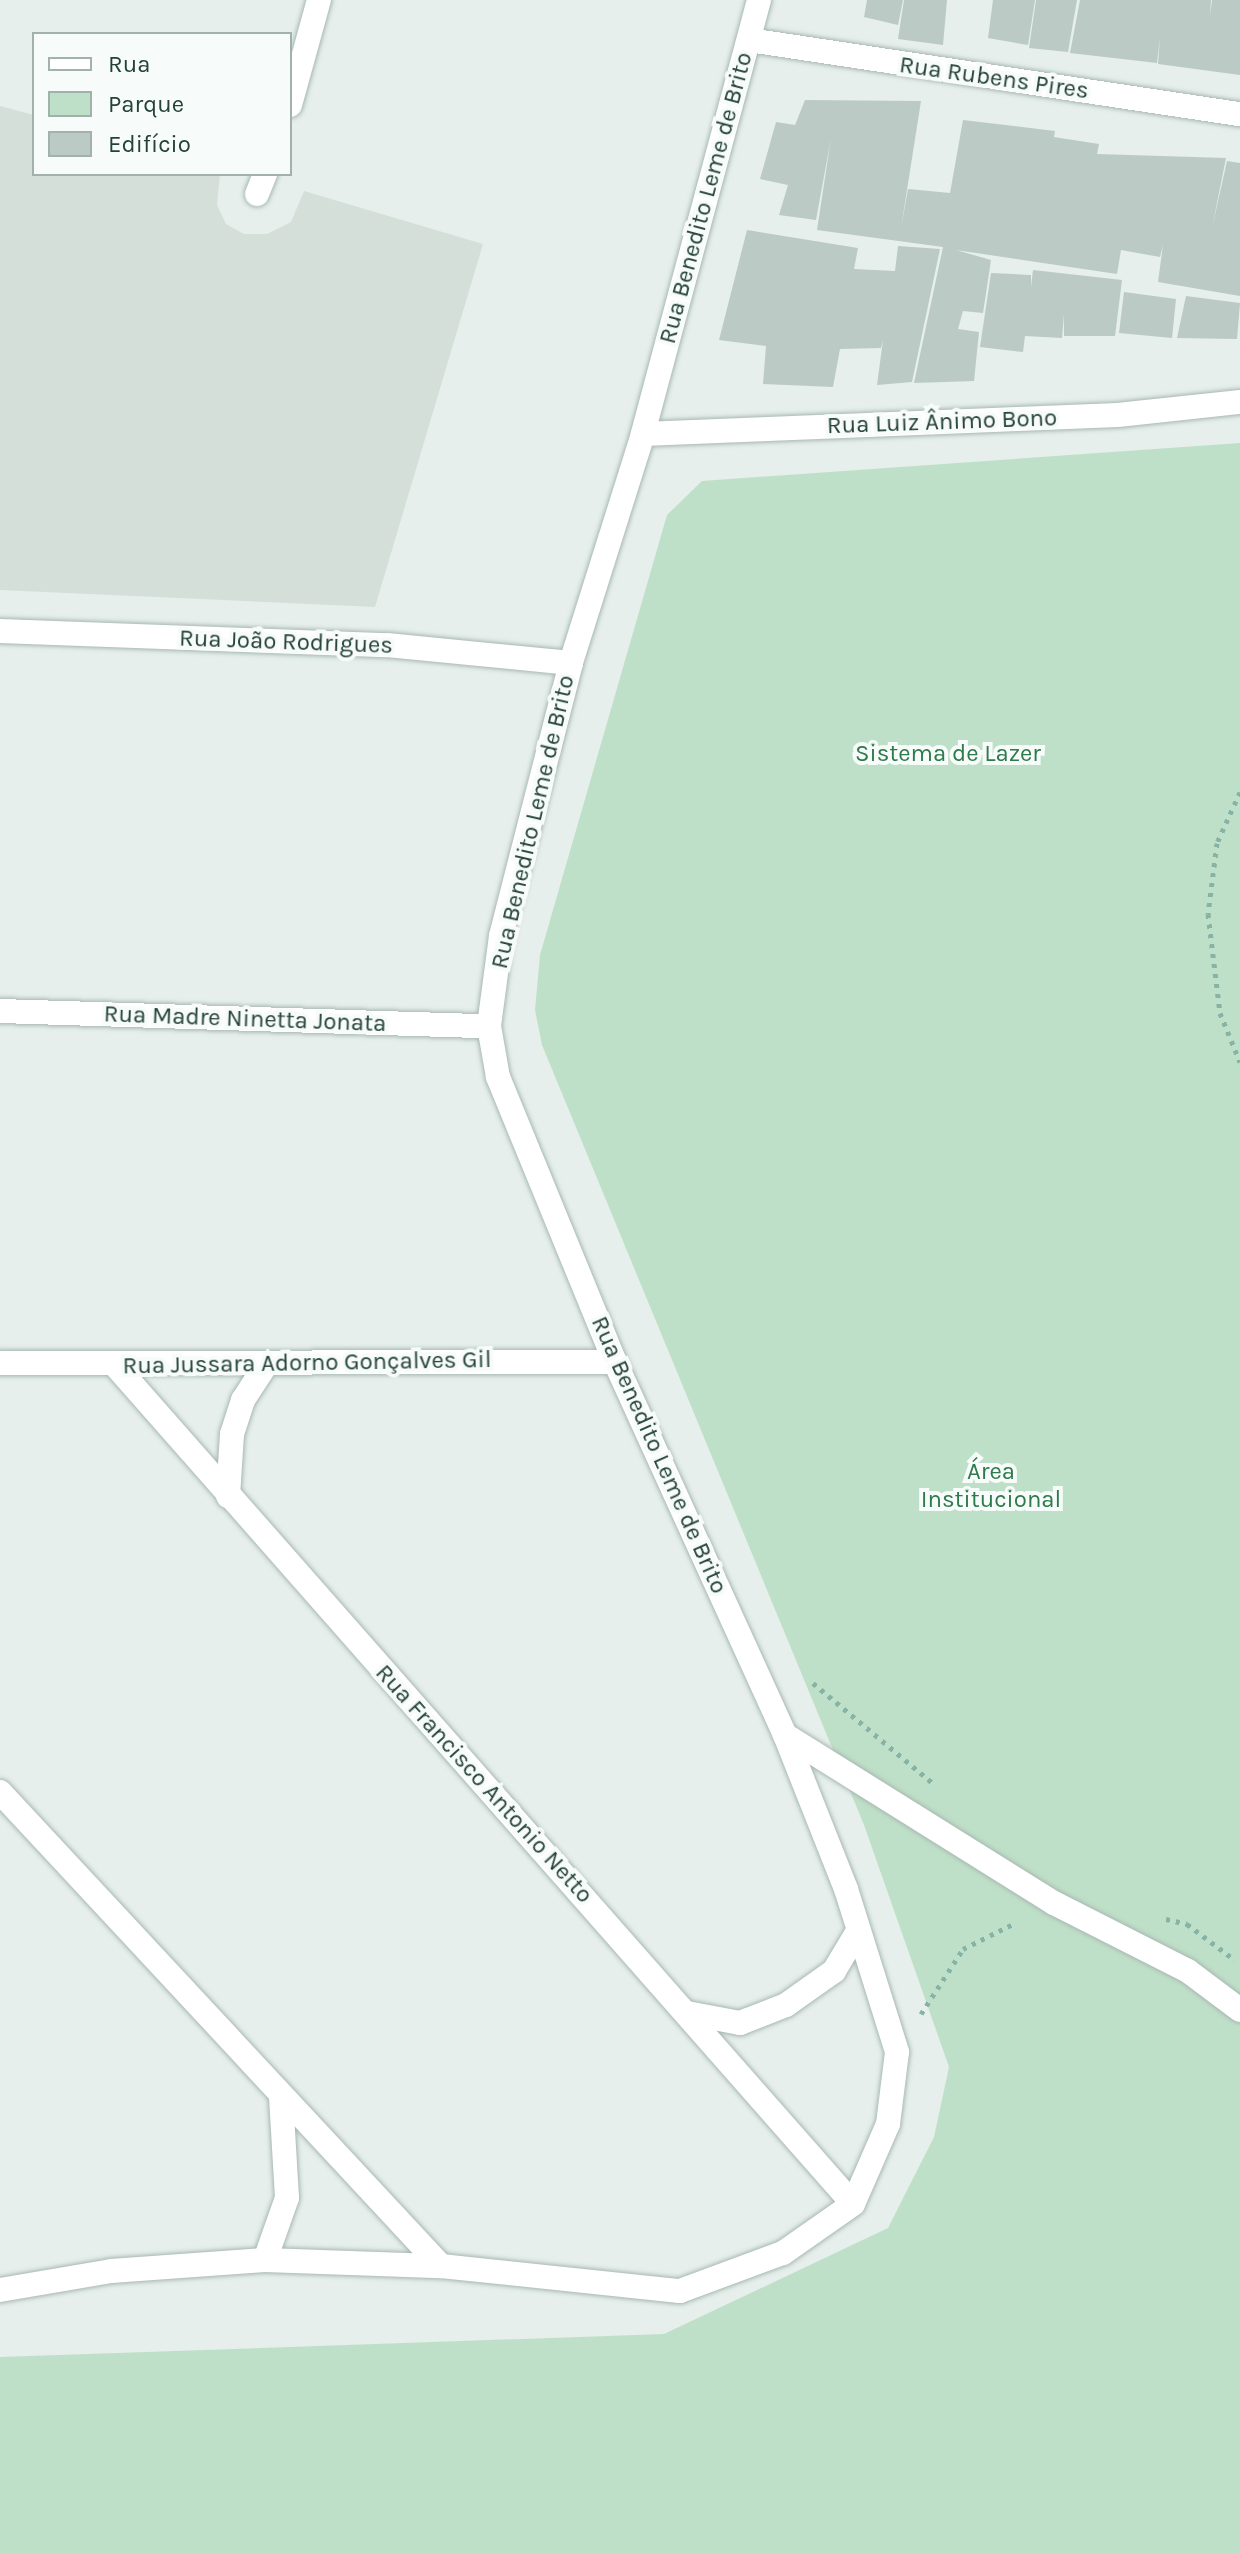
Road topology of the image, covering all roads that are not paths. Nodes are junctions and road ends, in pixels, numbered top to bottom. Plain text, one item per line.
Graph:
1 (319, 0) edge
2 (759, 0) edge
3 (749, 40) junction
4 (292, 98) edge
5 (1240, 114) edge
6 (1240, 402) edge
7 (643, 434) junction
8 (0, 631) edge
9 (571, 663) junction
10 (0, 1011) edge
11 (489, 1026) junction
12 (615, 1362) junction
13 (0, 1363) edge
14 (267, 1363) junction
15 (115, 1365) junction
16 (228, 1496) junction
17 (785, 1735) junction
18 (0, 1792) edge
19 (858, 1931) junction
20 (1240, 2010) edge
21 (687, 2013) junction
22 (281, 2097) junction
23 (853, 2204) junction
24 (265, 2260) junction
25 (441, 2266) junction
26 (0, 2290) edge

1 - 4 street
2 - 3 street, Rua Benedito Leme de Brito
3 - 5 street, Rua Rubens Pires
3 - 7 street, Rua Benedito Leme de Brito
6 - 7 street, Rua Luiz Ânimo Bono
7 - 9 street, Rua Benedito Leme de Brito
8 - 9 street, Rua João Rodrigues
9 - 11 street, Rua Benedito Leme de Brito
10 - 11 street, Rua Madre Ninetta Jonata
11 - 12 street, Rua Benedito Leme de Brito
12 - 14 street, Rua Jussara Adorno Gonçalves Gil
12 - 17 street, Rua Benedito Leme de Brito
13 - 15 street, Rua Jussara Adorno Gonçalves Gil
14 - 15 street, Rua Jussara Adorno Gonçalves Gil
14 - 16 street
15 - 16 street, Rua Francisco Antonio Netto
16 - 21 street, Rua Francisco Antonio Netto
17 - 19 street, Rua Benedito Leme de Brito
17 - 20 street
18 - 22 street
19 - 21 street
19 - 23 street, Rua Benedito Leme de Brito
21 - 23 street, Rua Francisco Antonio Netto
22 - 24 street
22 - 25 street
23 - 25 street
24 - 25 street
24 - 26 street

